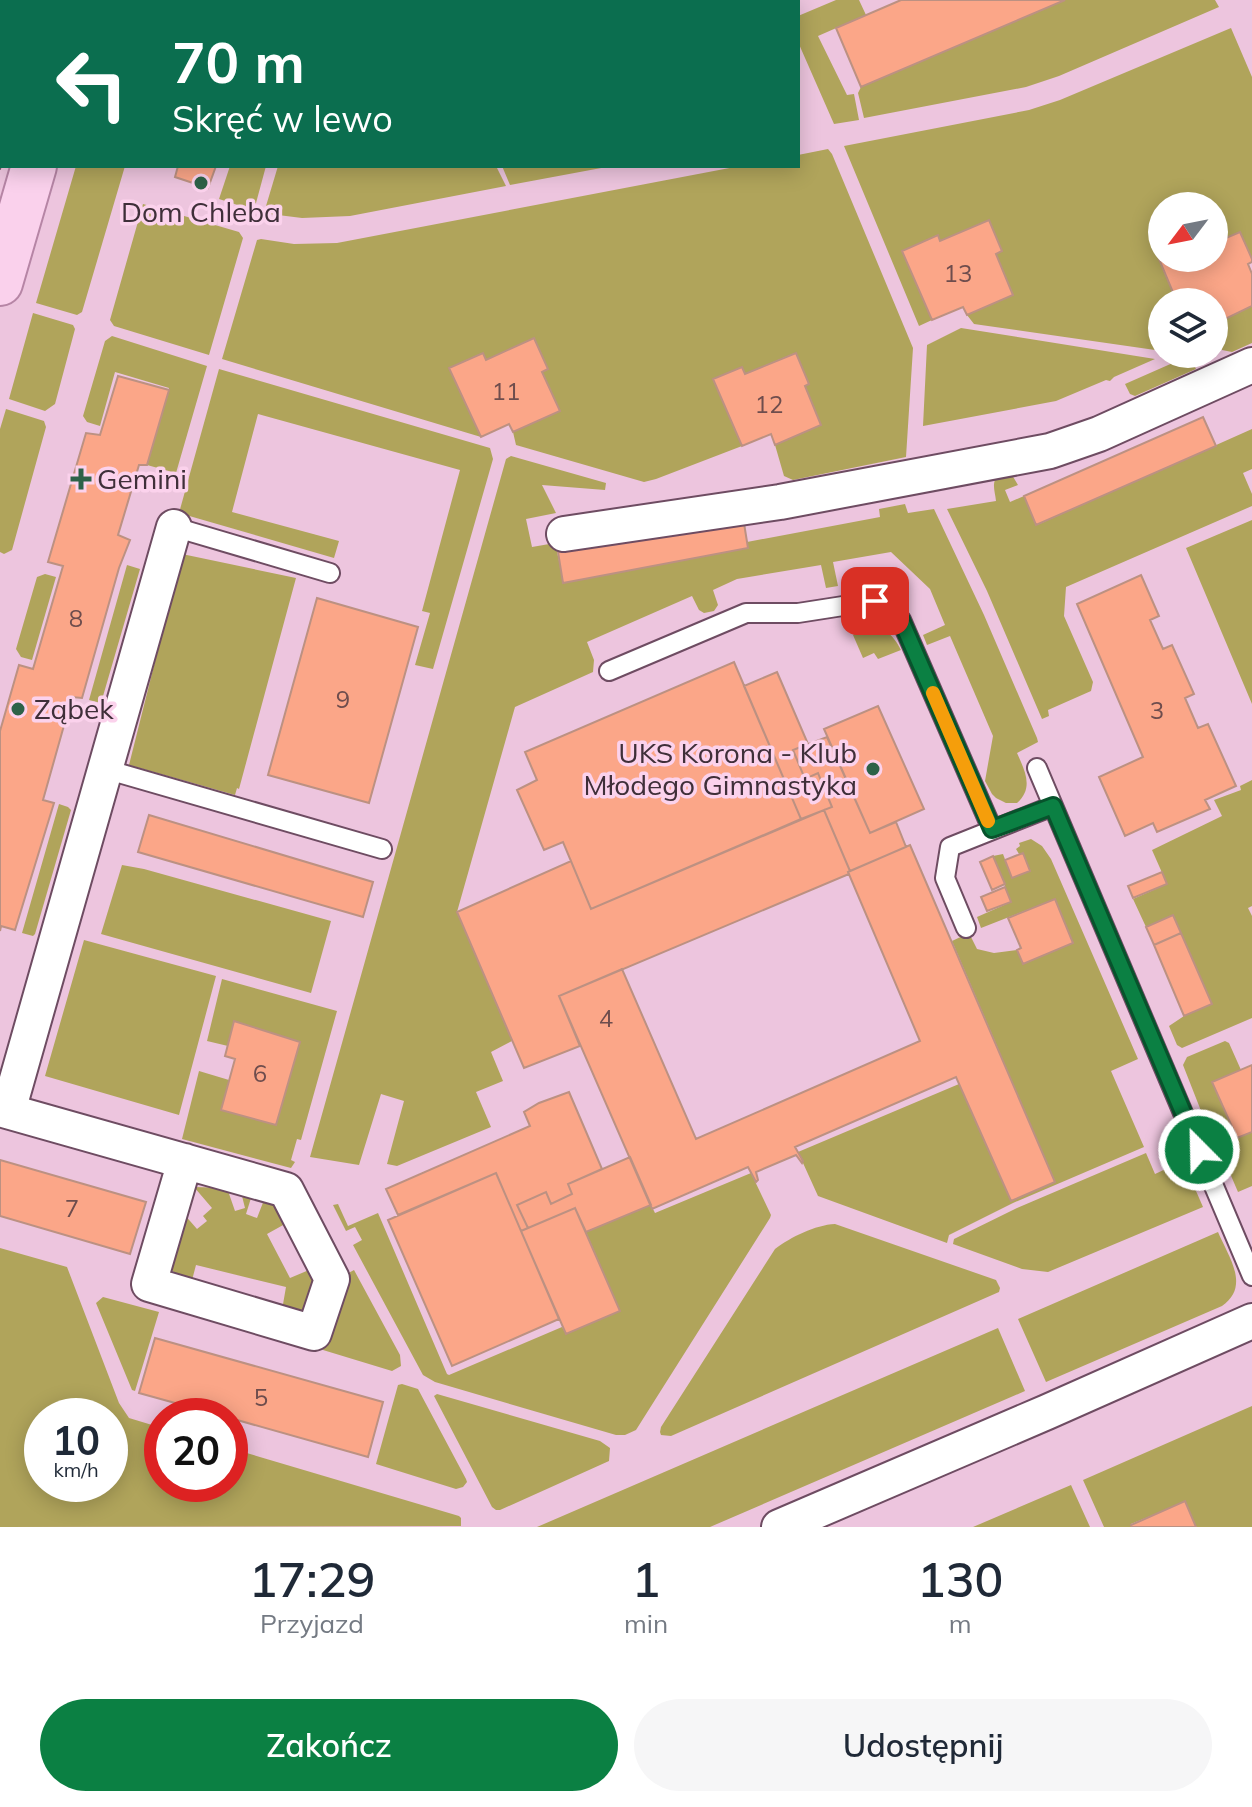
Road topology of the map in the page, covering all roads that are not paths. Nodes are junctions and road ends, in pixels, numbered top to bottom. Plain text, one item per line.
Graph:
1 (33, 168) edge
2 (0, 283) edge
3 (1252, 365) edge
4 (174, 527) joint
5 (564, 534) dead end
6 (330, 573) dead end
7 (609, 671) dead end
8 (1037, 768) dead end
9 (105, 769) junction
10 (1053, 806) junction
11 (992, 829) junction
12 (382, 849) dead end
13 (966, 928) dead end
14 (4, 1110) edge
15 (185, 1161) junction
16 (1252, 1276) edge
17 (1252, 1321) edge
18 (779, 1527) edge

1 - 2 main road
3 - 5 street
4 - 6 lane
4 - 9 street
7 - 11 lane
8 - 10 lane
9 - 12 lane
9 - 14 street
10 - 11 lane
10 - 16 lane
11 - 13 lane
14 - 15 street
15 - 15 street
17 - 18 street

